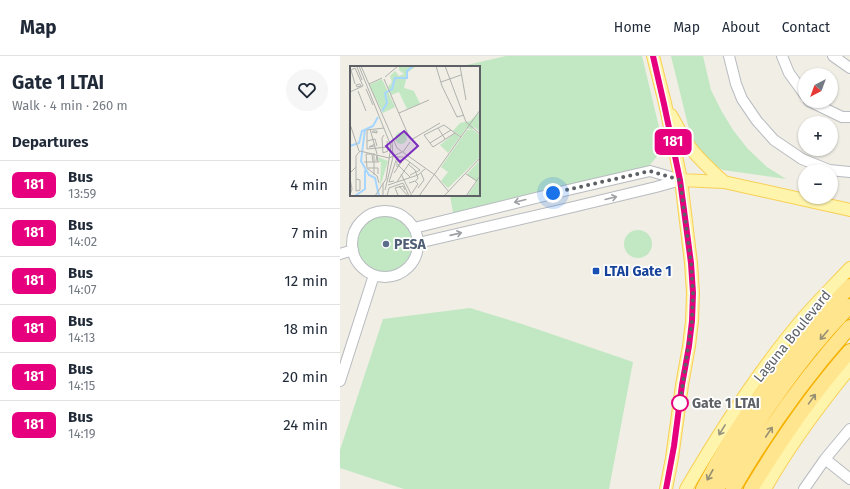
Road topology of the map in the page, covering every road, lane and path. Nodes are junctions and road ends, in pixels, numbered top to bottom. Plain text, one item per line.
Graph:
1 (653, 56) edge
2 (729, 56) edge
3 (782, 56) edge
4 (833, 56) edge
5 (850, 68) edge
6 (798, 85) edge
7 (664, 104) junction
8 (823, 108) edge
9 (850, 118) edge
10 (850, 172) edge
11 (680, 180) junction
12 (724, 182) junction
13 (798, 198) edge
14 (850, 201) edge
15 (838, 203) edge
16 (828, 204) edge
17 (850, 210) edge
18 (414, 228) junction
19 (418, 242) junction
20 (353, 250) junction
21 (340, 254) edge
22 (850, 268) edge
23 (374, 275) junction
24 (850, 286) edge
25 (850, 306) edge
26 (850, 328) edge
27 (850, 351) edge
28 (850, 368) edge
29 (340, 381) edge
30 (850, 430) edge
31 (825, 459) junction
32 (850, 480) edge
33 (666, 489) edge
34 (686, 489) edge
35 (703, 489) edge
36 (717, 489) edge
37 (733, 489) edge
38 (751, 489) edge
39 (765, 489) edge
40 (804, 489) edge

1 - 7 main road
2 - 10 street
3 - 6 street
4 - 5 street
7 - 11 main road
7 - 12 main road
8 - 9 street
11 - 12 main road
11 -> 18 street
19 -> 11 street
11 - 33 main road
12 - 13 main road
14 - 15 main road
16 - 17 main road
18 - 19 street
18 - 20 street
19 - 23 street
20 - 21 street
20 - 23 street
22 -> 34 main road, Laguna Boulevard
23 - 29 street
24 -> 35 highway
25 -> 36 highway
37 -> 26 highway
38 -> 27 highway
28 - 39 main road
30 - 31 street
31 - 32 street
31 - 40 street

